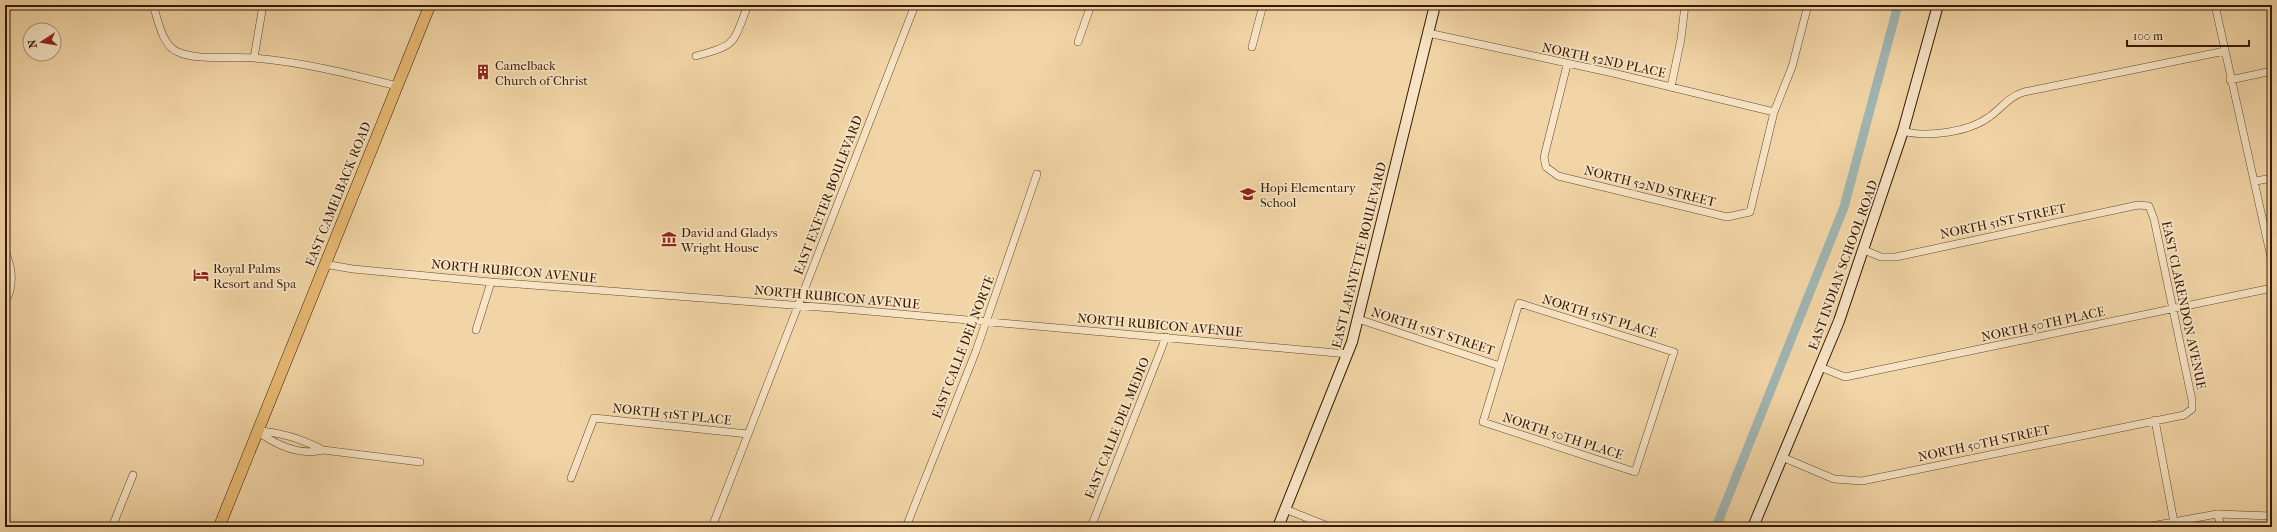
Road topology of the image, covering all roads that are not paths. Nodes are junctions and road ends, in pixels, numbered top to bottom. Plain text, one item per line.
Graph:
1 (153, 5) edge
2 (263, 5) edge
3 (430, 5) edge
4 (748, 5) edge
5 (915, 5) edge
6 (1091, 5) edge
7 (1263, 5) edge
8 (1435, 5) edge
9 (1684, 5) edge
10 (1808, 5) edge
11 (1938, 5) edge
12 (2215, 5) edge
13 (1428, 33) junction
14 (1078, 42) dead end
15 (1252, 47) dead end
16 (2225, 51) junction
17 (696, 56) dead end
18 (254, 58) junction
19 (1567, 64) junction
20 (2272, 71) edge
21 (2230, 80) junction
22 (397, 86) junction
23 (1671, 87) junction
24 (1774, 112) junction
25 (1903, 131) junction
26 (1037, 174) dead end
27 (2272, 178) edge
28 (2256, 181) junction
29 (2149, 206) joint
30 (5, 250) edge
31 (1864, 250) junction
32 (2272, 262) edge
33 (324, 264) junction
34 (491, 282) junction
35 (2272, 288) edge
36 (5, 302) edge
37 (798, 306) junction
38 (2174, 310) junction
39 (1358, 319) junction
40 (986, 323) junction
41 (476, 330) dead end
42 (1166, 337) junction
43 (1348, 354) junction
44 (1500, 366) junction
45 (1820, 367) junction
46 (2192, 409) joint
47 (2154, 420) junction
48 (257, 431) junction
49 (748, 434) junction
50 (298, 439) junction
51 (294, 449) junction
52 (323, 450) junction
53 (1782, 458) junction
54 (420, 462) dead end
55 (1635, 472) joint
56 (133, 475) dead end
57 (571, 478) dead end
58 (1286, 509) junction
59 (2217, 514) junction
60 (2272, 516) edge
61 (2174, 522) junction
62 (112, 527) edge
63 (219, 527) edge
64 (712, 527) edge
65 (906, 527) edge
66 (1091, 527) edge
67 (1278, 527) edge
68 (1330, 527) edge
69 (1753, 527) edge
70 (2146, 527) edge
71 (2222, 527) edge

1 - 18 street
2 - 18 street
3 - 22 main road, EAST CAMELBACK ROAD
4 - 17 street
5 - 37 street, EAST EXETER BOULEVARD
6 - 14 street
7 - 15 street
8 - 13 main road, EAST LAFAYETTE BOULEVARD
9 - 23 street
10 - 24 street
11 - 25 main road, EAST INDIAN SCHOOL ROAD
12 - 16 street
13 - 19 street, NORTH 52ND PLACE
13 - 39 main road, EAST LAFAYETTE BOULEVARD
16 - 21 street
16 - 25 street
18 - 22 street
19 - 23 street, NORTH 52ND PLACE
19 - 24 street, NORTH 52ND STREET
20 - 21 street
21 - 28 street
22 - 33 main road, EAST CAMELBACK ROAD
23 - 24 street, NORTH 52ND PLACE
25 - 31 main road, EAST INDIAN SCHOOL ROAD
26 - 40 street, EAST CALLE DEL NORTE
27 - 28 street
28 - 32 street
29 - 31 street, NORTH 51ST STREET
29 - 38 street, EAST CLARENDON AVENUE
30 - 36 street
31 - 45 main road, EAST INDIAN SCHOOL ROAD
33 - 34 street, NORTH RUBICON AVENUE
33 - 48 main road, EAST CAMELBACK ROAD
34 - 37 street, NORTH RUBICON AVENUE
34 - 41 street
35 - 38 street, NORTH 50TH PLACE
37 - 40 street, NORTH RUBICON AVENUE
37 - 49 street, EAST EXETER BOULEVARD
38 - 45 street, NORTH 50TH PLACE
38 - 46 street, EAST CLARENDON AVENUE
39 - 43 main road, EAST LAFAYETTE BOULEVARD
39 - 44 street, NORTH 51ST STREET
40 - 42 street, NORTH RUBICON AVENUE
40 - 65 street, EAST CALLE DEL NORTE
42 - 43 street, NORTH RUBICON AVENUE
42 - 66 street, EAST CALLE DEL MEDIO
43 - 58 main road, EAST LAFAYETTE BOULEVARD
44 - 55 street, NORTH 50TH PLACE
44 - 55 street, NORTH 51ST PLACE
45 - 53 main road, EAST INDIAN SCHOOL ROAD
46 - 47 street, NORTH 50TH STREET
47 - 53 street, NORTH 50TH STREET
47 - 61 street
48 - 50 street
48 - 51 street
48 - 63 main road, EAST CAMELBACK ROAD
49 - 57 street, NORTH 51ST PLACE
49 - 64 street, EAST EXETER BOULEVARD
50 - 51 street
50 - 52 street
51 - 52 street
52 - 54 street
53 - 69 main road, EAST INDIAN SCHOOL ROAD
56 - 62 street
58 - 67 main road, EAST LAFAYETTE BOULEVARD
58 - 68 street
59 - 60 street
59 - 61 street
59 - 71 street
61 - 70 street

